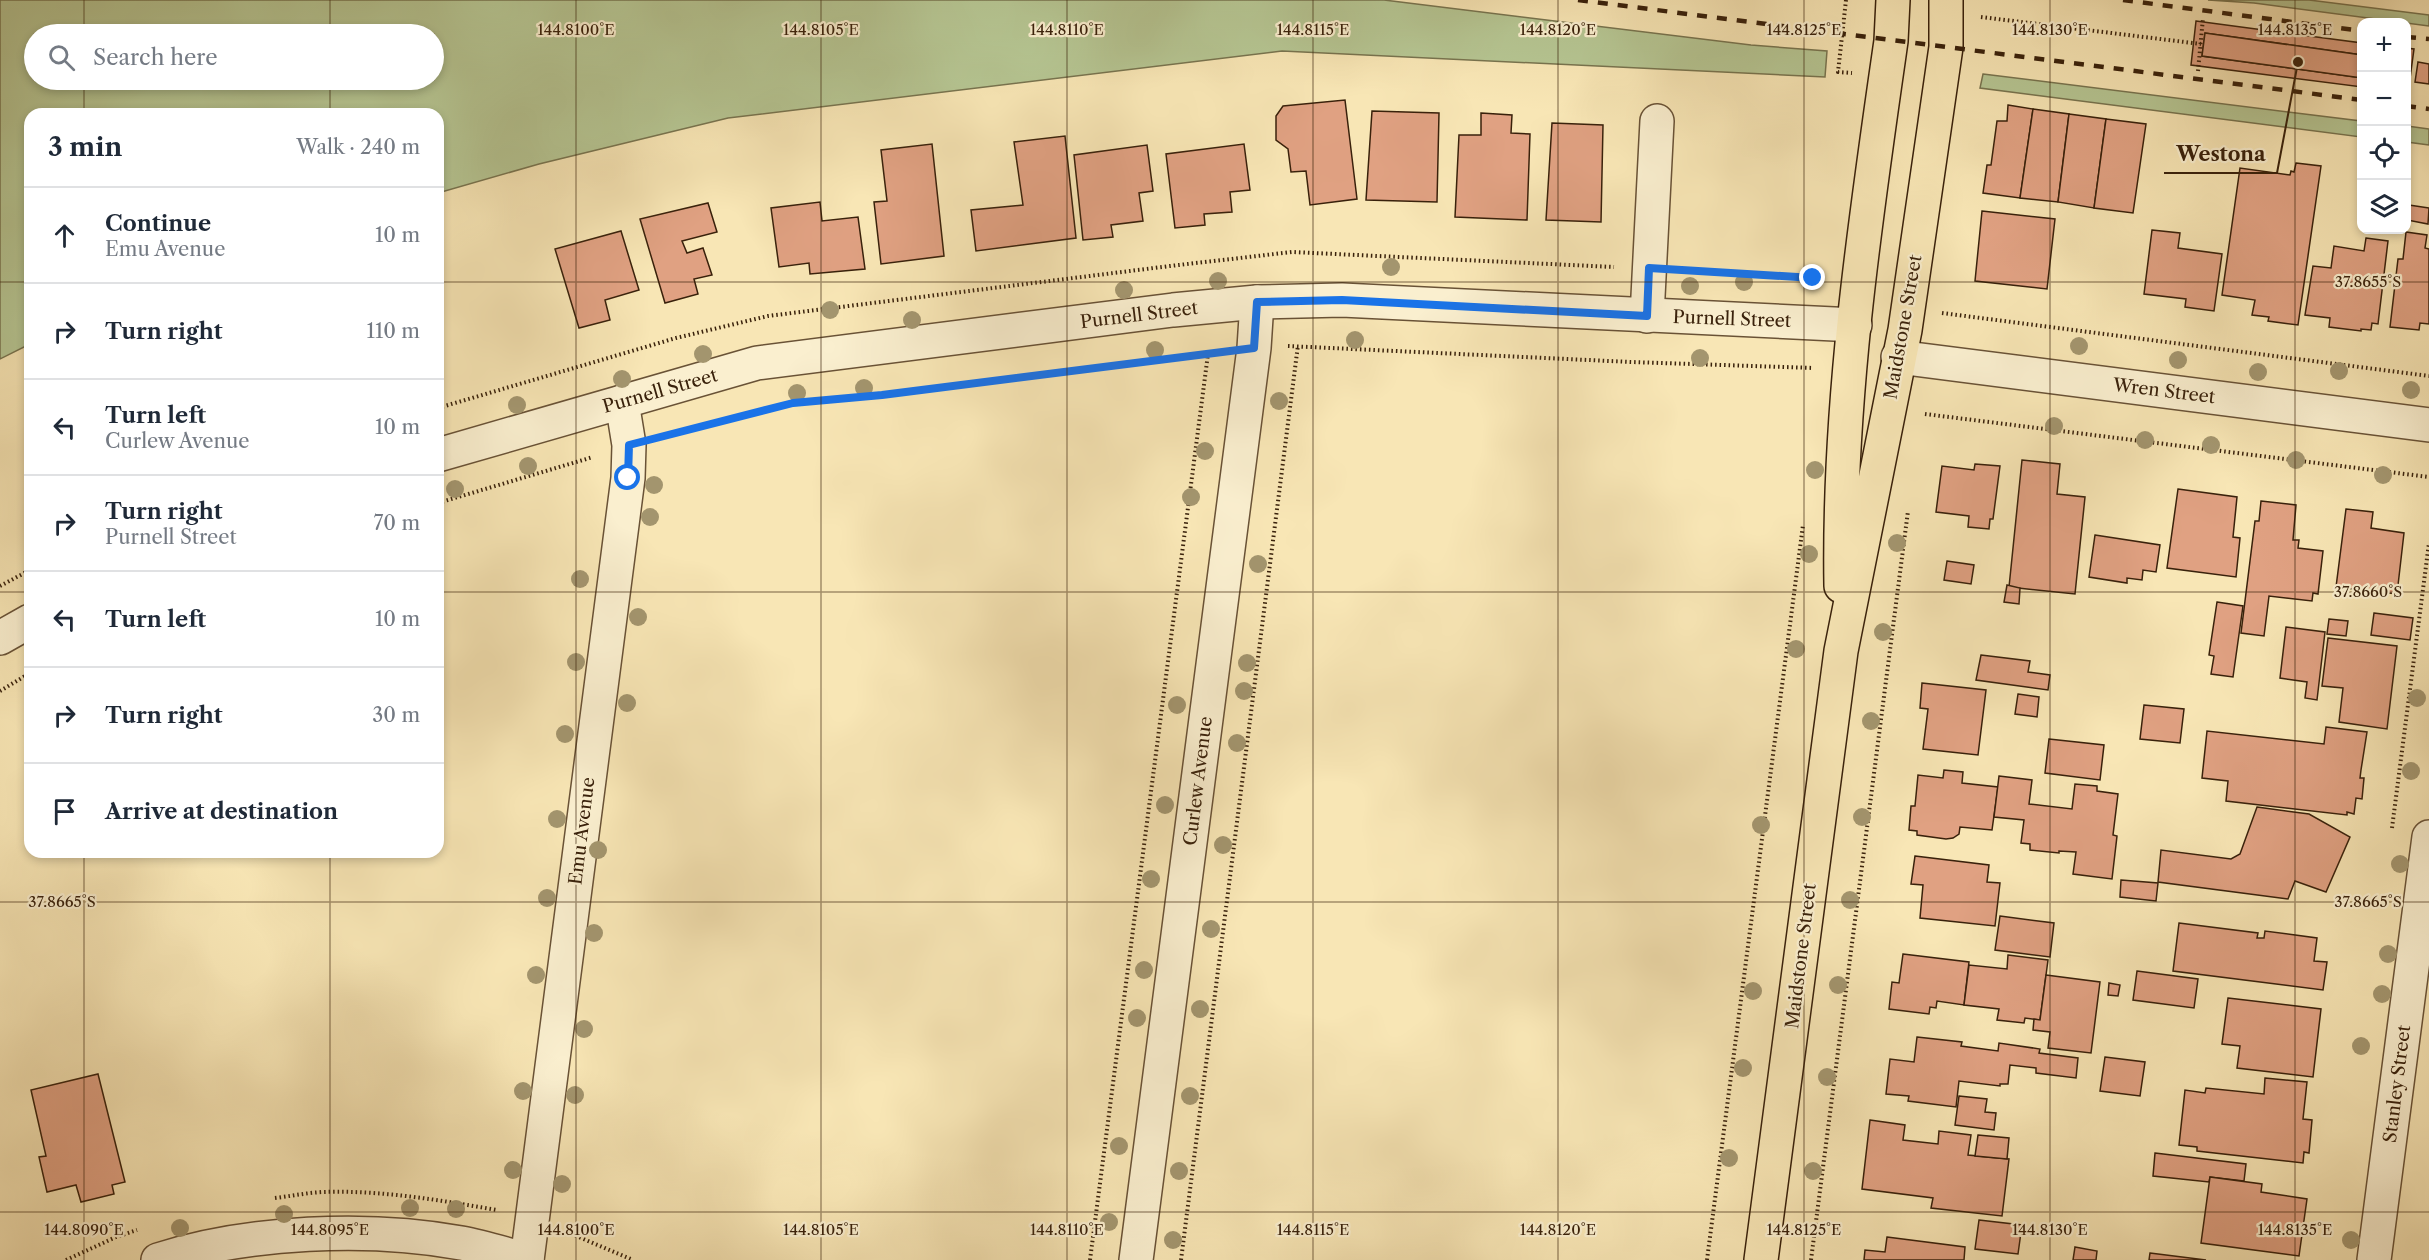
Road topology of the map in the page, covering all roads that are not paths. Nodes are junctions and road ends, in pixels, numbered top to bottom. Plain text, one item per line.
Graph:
1 (1893, 0) edge
2 (1946, 0) edge
3 (1657, 121) dead end
4 (1257, 302) junction
5 (1647, 316) junction
6 (1855, 325) junction
7 (1913, 359) junction
8 (622, 402) junction
9 (2429, 425) edge
10 (444, 453) edge
11 (24, 624) edge
12 (0, 638) edge
13 (1841, 651) junction
14 (2429, 837) edge
15 (158, 1260) edge
16 (527, 1260) edge
17 (1136, 1260) edge
18 (1761, 1260) edge
19 (2374, 1260) edge

1 - 6 main road, Maidstone Street
2 - 7 main road, Maidstone Street
3 - 5 street
4 - 5 street, Purnell Street
4 - 8 street, Purnell Street
4 - 17 street, Curlew Avenue
5 - 6 street, Purnell Street
6 - 7 main road
6 - 13 main road, Maidstone Street
7 - 9 street, Wren Street
7 - 13 main road, Maidstone Street
8 - 10 street, Purnell Street
8 - 16 street, Emu Avenue
11 - 12 street
13 - 18 main road, Maidstone Street
14 - 19 street, Stanley Street
15 - 16 street

